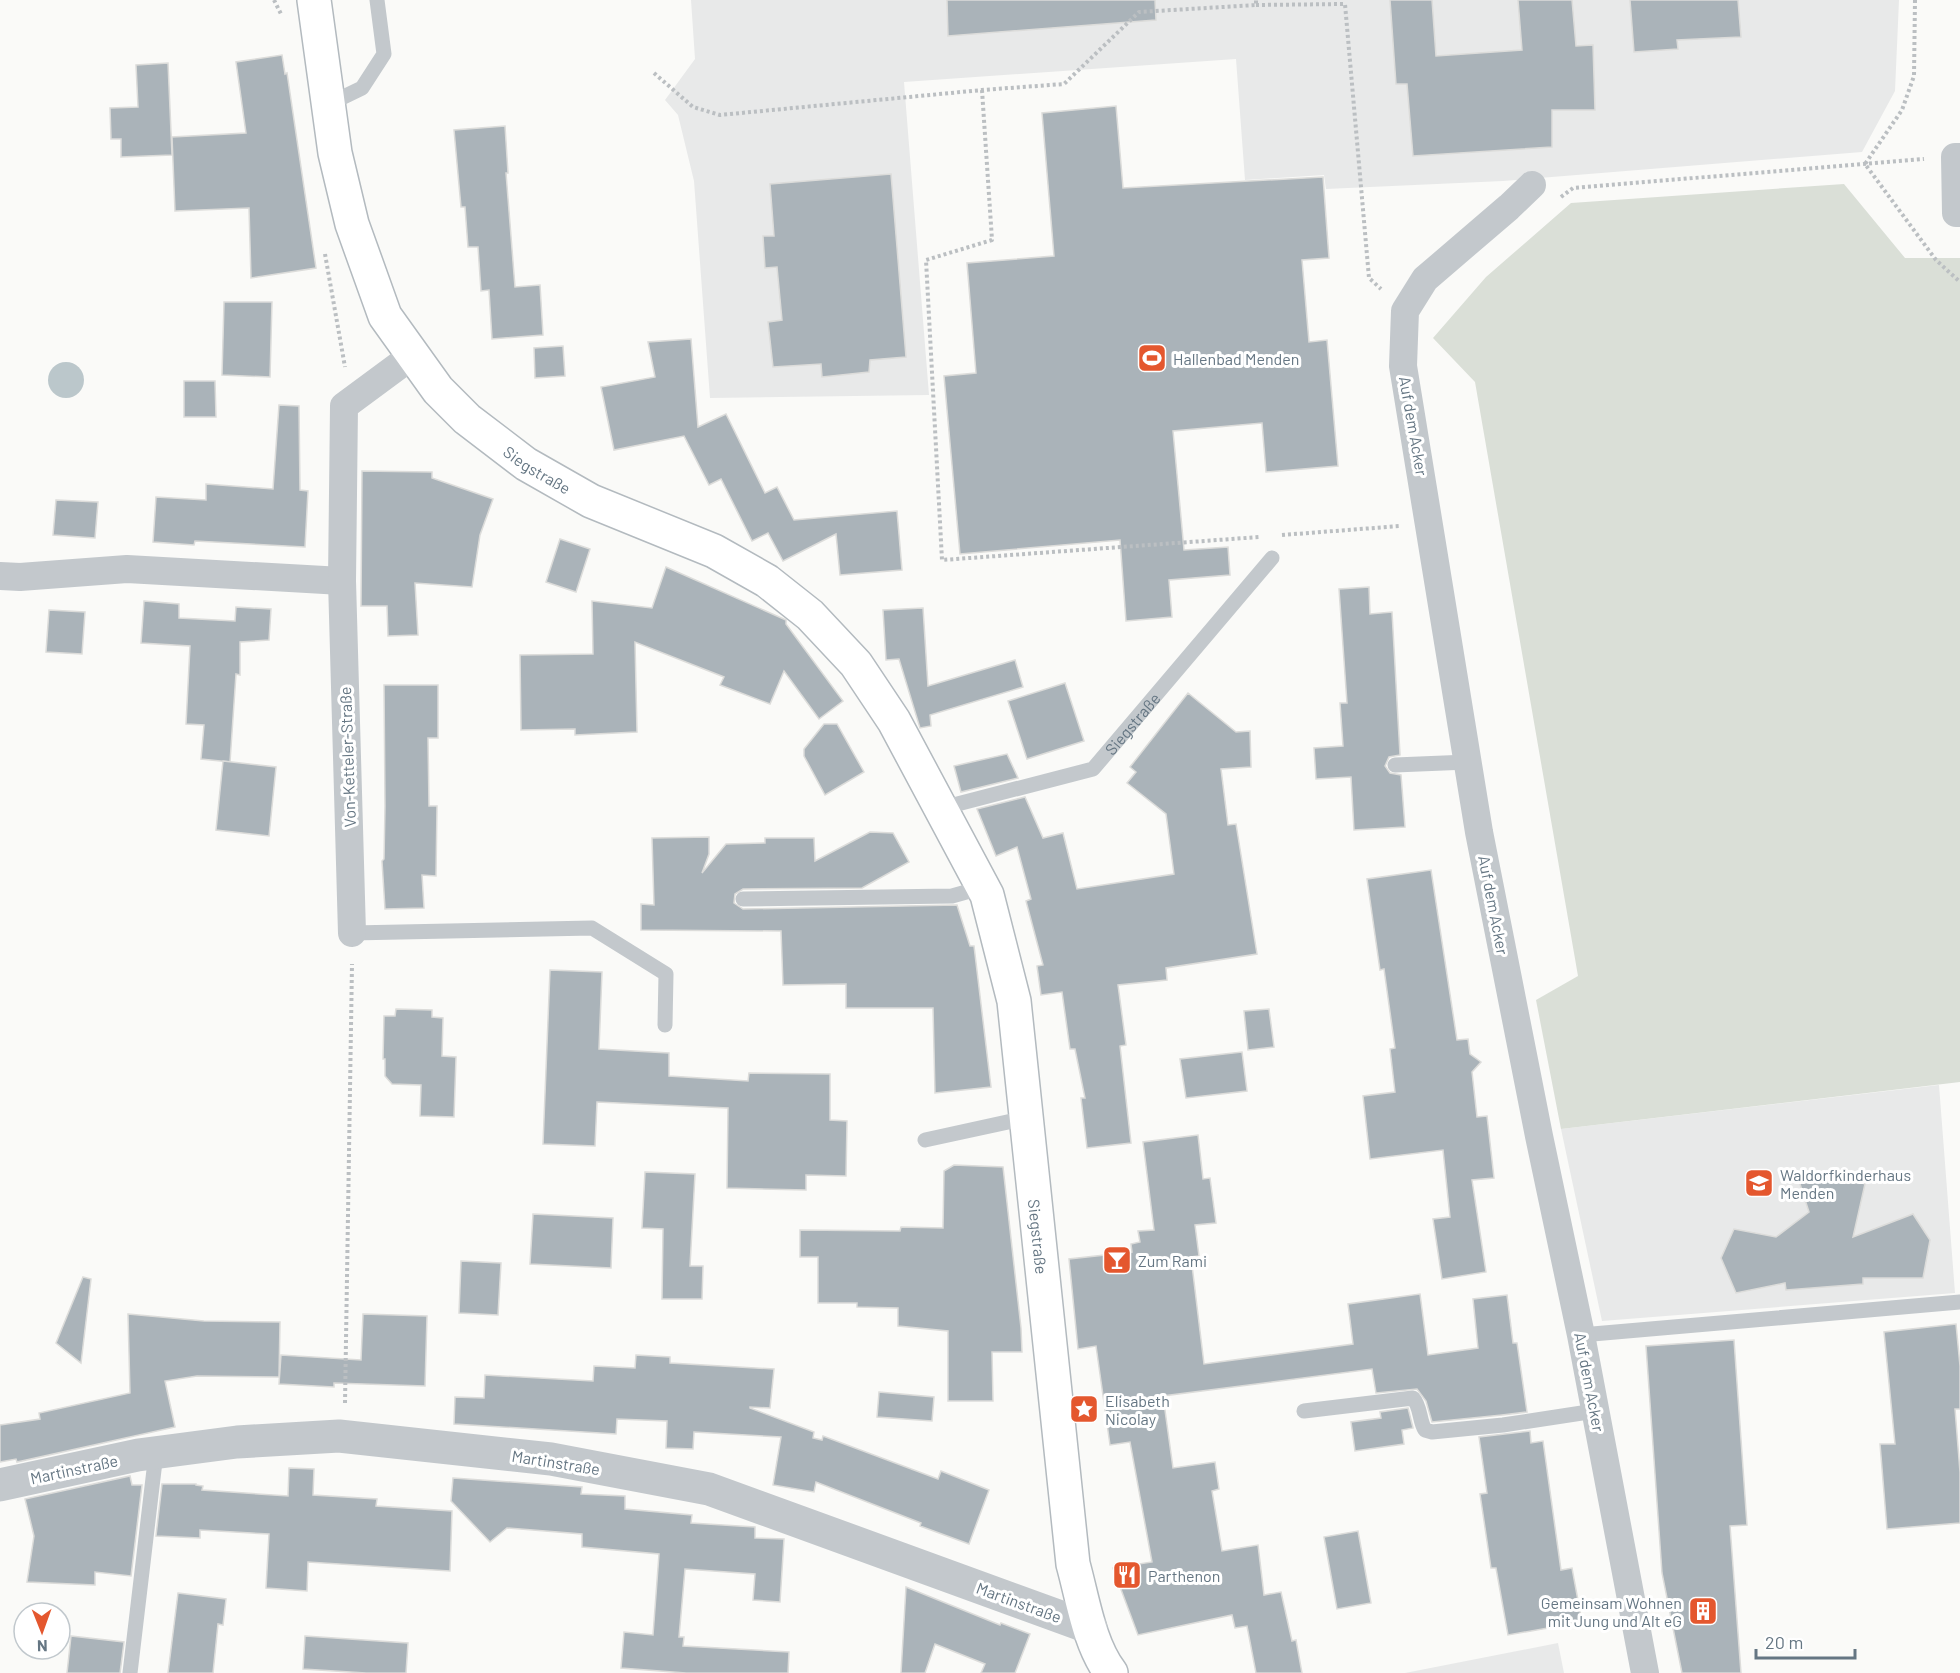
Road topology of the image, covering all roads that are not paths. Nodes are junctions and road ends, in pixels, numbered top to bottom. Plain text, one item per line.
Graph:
1 (314, 0) edge
2 (377, 0) edge
3 (328, 104) junction
4 (1957, 157) edge
5 (1532, 185) dead end
6 (1960, 213) edge
7 (413, 356) junction
8 (1272, 558) dead end
9 (0, 576) edge
10 (342, 582) junction
11 (1468, 762) junction
12 (1395, 765) dead end
13 (942, 808) junction
14 (984, 887) junction
15 (743, 899) dead end
16 (352, 933) joint
17 (665, 1025) dead end
18 (1026, 1118) junction
19 (925, 1140) dead end
20 (1960, 1302) edge
21 (1581, 1335) junction
22 (1304, 1411) dead end
23 (1595, 1411) junction
24 (156, 1453) junction
25 (0, 1485) edge
26 (1091, 1628) junction
27 (130, 1673) edge
28 (1112, 1673) edge
29 (1645, 1673) edge

1 - 3 main road, Siegstraße
2 - 3 lane
3 - 7 main road, Siegstraße
4 - 6 street
5 - 11 street, Auf dem Acker
7 - 10 street, Von-Ketteler-Straße
7 - 13 main road, Siegstraße
8 - 13 lane, Siegstraße
9 - 10 street
10 - 16 street, Von-Ketteler-Straße
11 - 12 lane
11 - 21 street, Auf dem Acker
13 - 14 main road, Siegstraße
14 - 15 lane
14 - 18 main road, Siegstraße
16 - 17 lane
18 - 19 lane
18 - 26 main road, Siegstraße
20 - 21 lane
21 - 23 street, Auf dem Acker
22 - 23 lane
23 - 29 street, Auf dem Acker
24 - 25 street, Martinstraße
24 - 26 street, Martinstraße
24 - 27 lane
26 - 28 main road, Siegstraße

